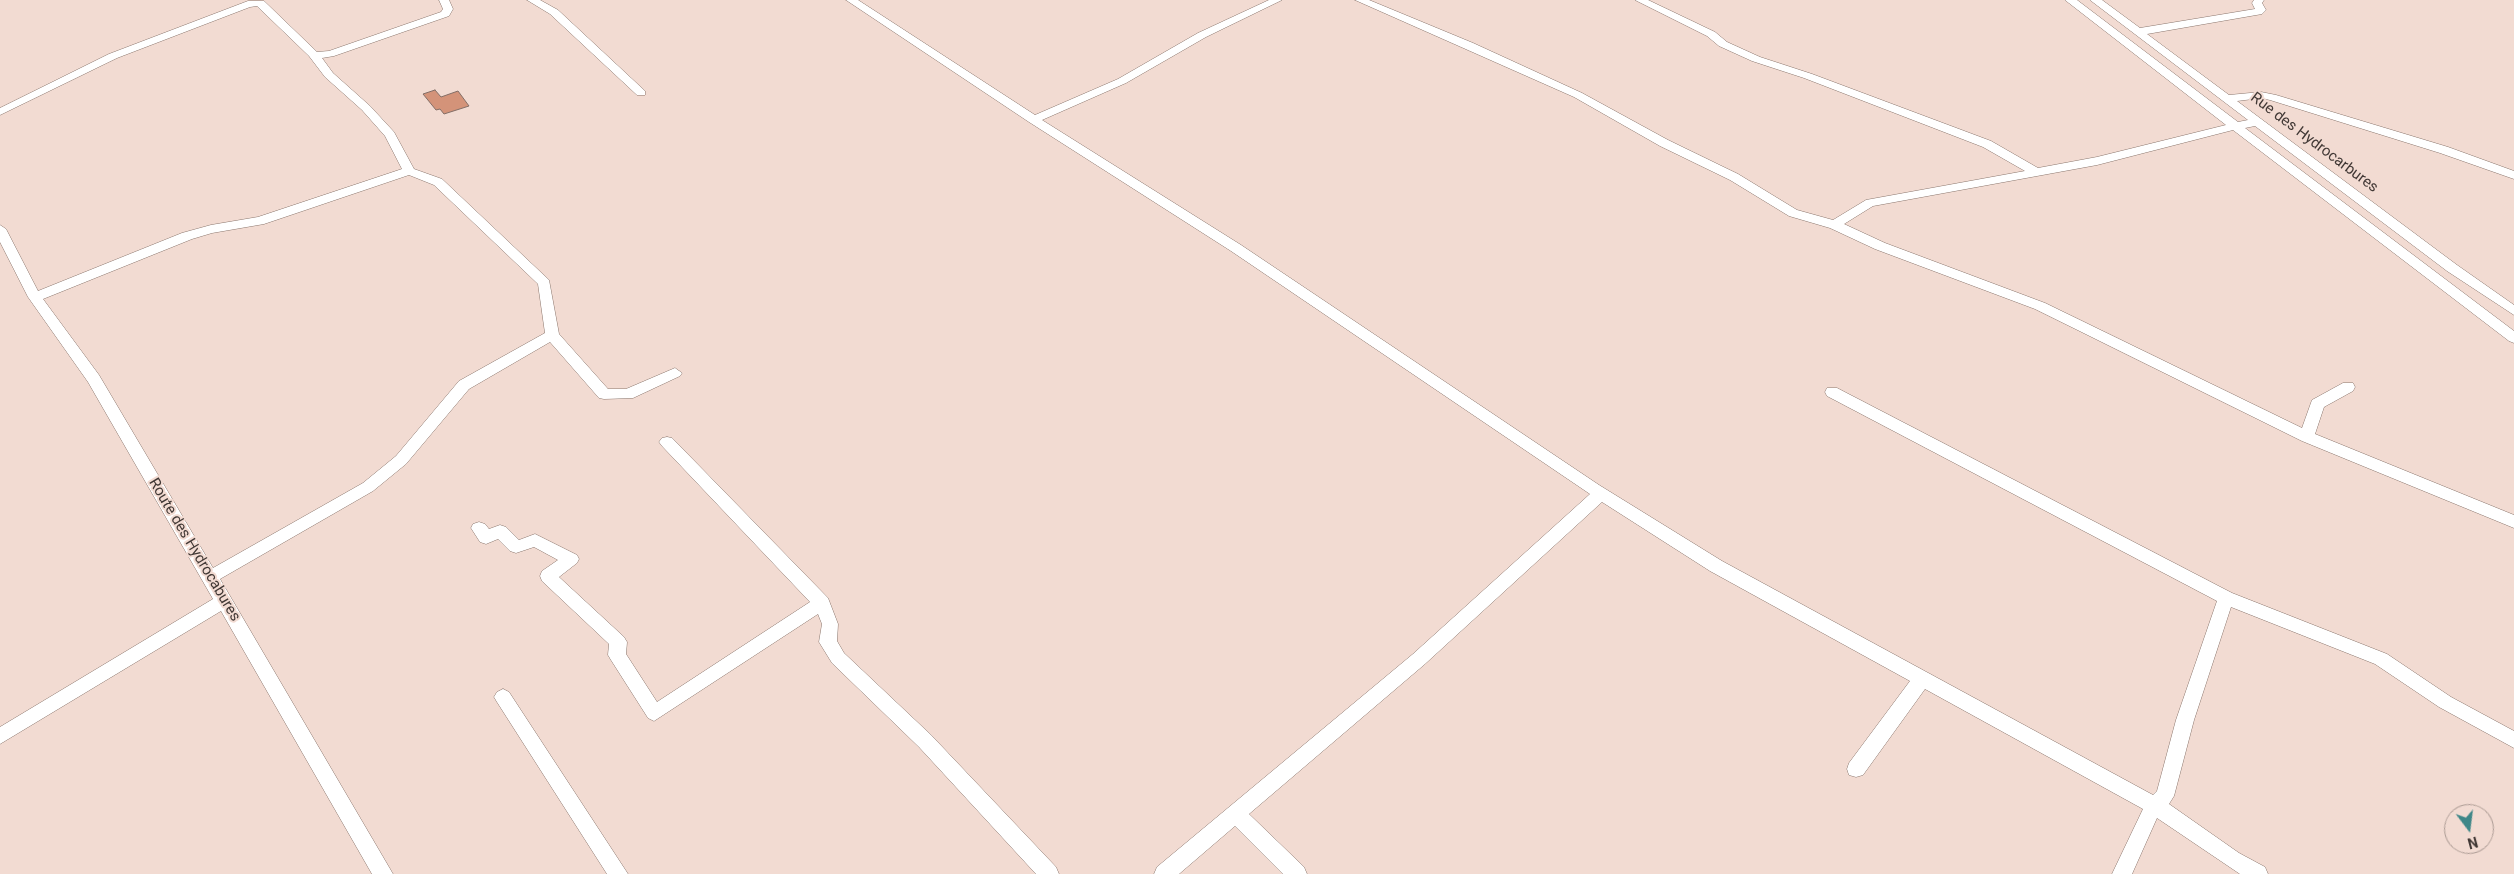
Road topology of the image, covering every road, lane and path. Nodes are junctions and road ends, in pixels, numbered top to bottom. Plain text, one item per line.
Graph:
1 (532, 0) edge
2 (851, 0) edge
3 (1277, 0) edge
4 (1360, 0) edge
5 (1640, 0) edge
6 (2070, 0) edge
7 (2095, 0) edge
8 (2259, 0) edge
9 (447, 1) edge
10 (2138, 32) junction
11 (313, 54) junction
12 (641, 94) dead end
13 (2228, 99) junction
14 (0, 112) edge
15 (1033, 120) junction
16 (2259, 122) junction
17 (2235, 126) junction
18 (408, 171) junction
19 (2038, 173) junction
20 (2514, 175) edge
21 (1836, 225) junction
22 (0, 229) edge
23 (35, 297) junction
24 (2514, 311) edge
25 (552, 335) junction
26 (2514, 338) edge
27 (675, 373) dead end
28 (2348, 387) dead end
29 (1832, 392) dead end
30 (2307, 437) junction
31 (667, 442) dead end
32 (1600, 493) junction
33 (2514, 522) edge
34 (479, 528) dead end
35 (210, 578) junction
36 (2226, 598) junction
37 (225, 600) junction
38 (822, 603) junction
39 (1921, 680) junction
40 (503, 697) dead end
41 (0, 736) edge
42 (2514, 740) edge
43 (1856, 769) dead end
44 (2154, 805) junction
45 (1235, 814) junction
46 (382, 874) edge
47 (618, 874) edge
48 (1049, 874) edge
49 (1164, 874) edge
50 (1297, 874) edge
51 (2122, 874) edge
52 (2258, 874) edge

1 - 12 street
2 - 15 street
3 - 15 street
4 - 21 street
5 - 19 street
6 - 17 street
7 - 10 street, Rue des Hydrocarbures
8 - 10 street
9 - 11 street
10 - 13 street, Rue des Hydrocarbures
11 - 14 street
11 - 18 street
13 - 16 street, Rue des Hydrocarbures
13 - 20 street
15 - 32 street
16 - 17 street
16 - 24 street, Rue des Hydrocarbures
17 - 19 street
17 - 26 street
18 - 23 street
18 - 25 street
19 - 21 street
21 - 30 street
22 - 23 street, Route des Hydrocabures
23 - 35 street, Route des Hydrocabures
25 - 27 street
25 - 35 street
28 - 30 street
29 - 36 street
30 - 33 street
31 - 38 street
32 - 39 street
32 - 45 street
34 - 38 street
35 - 37 street, Route des Hydrocabures
36 - 42 street
36 - 44 street
37 - 41 street
37 - 46 street, Route des Hydrocabures
38 - 48 street
39 - 43 street
39 - 44 street
40 - 47 street
44 - 51 street
44 - 52 street
45 - 49 street
45 - 50 street

